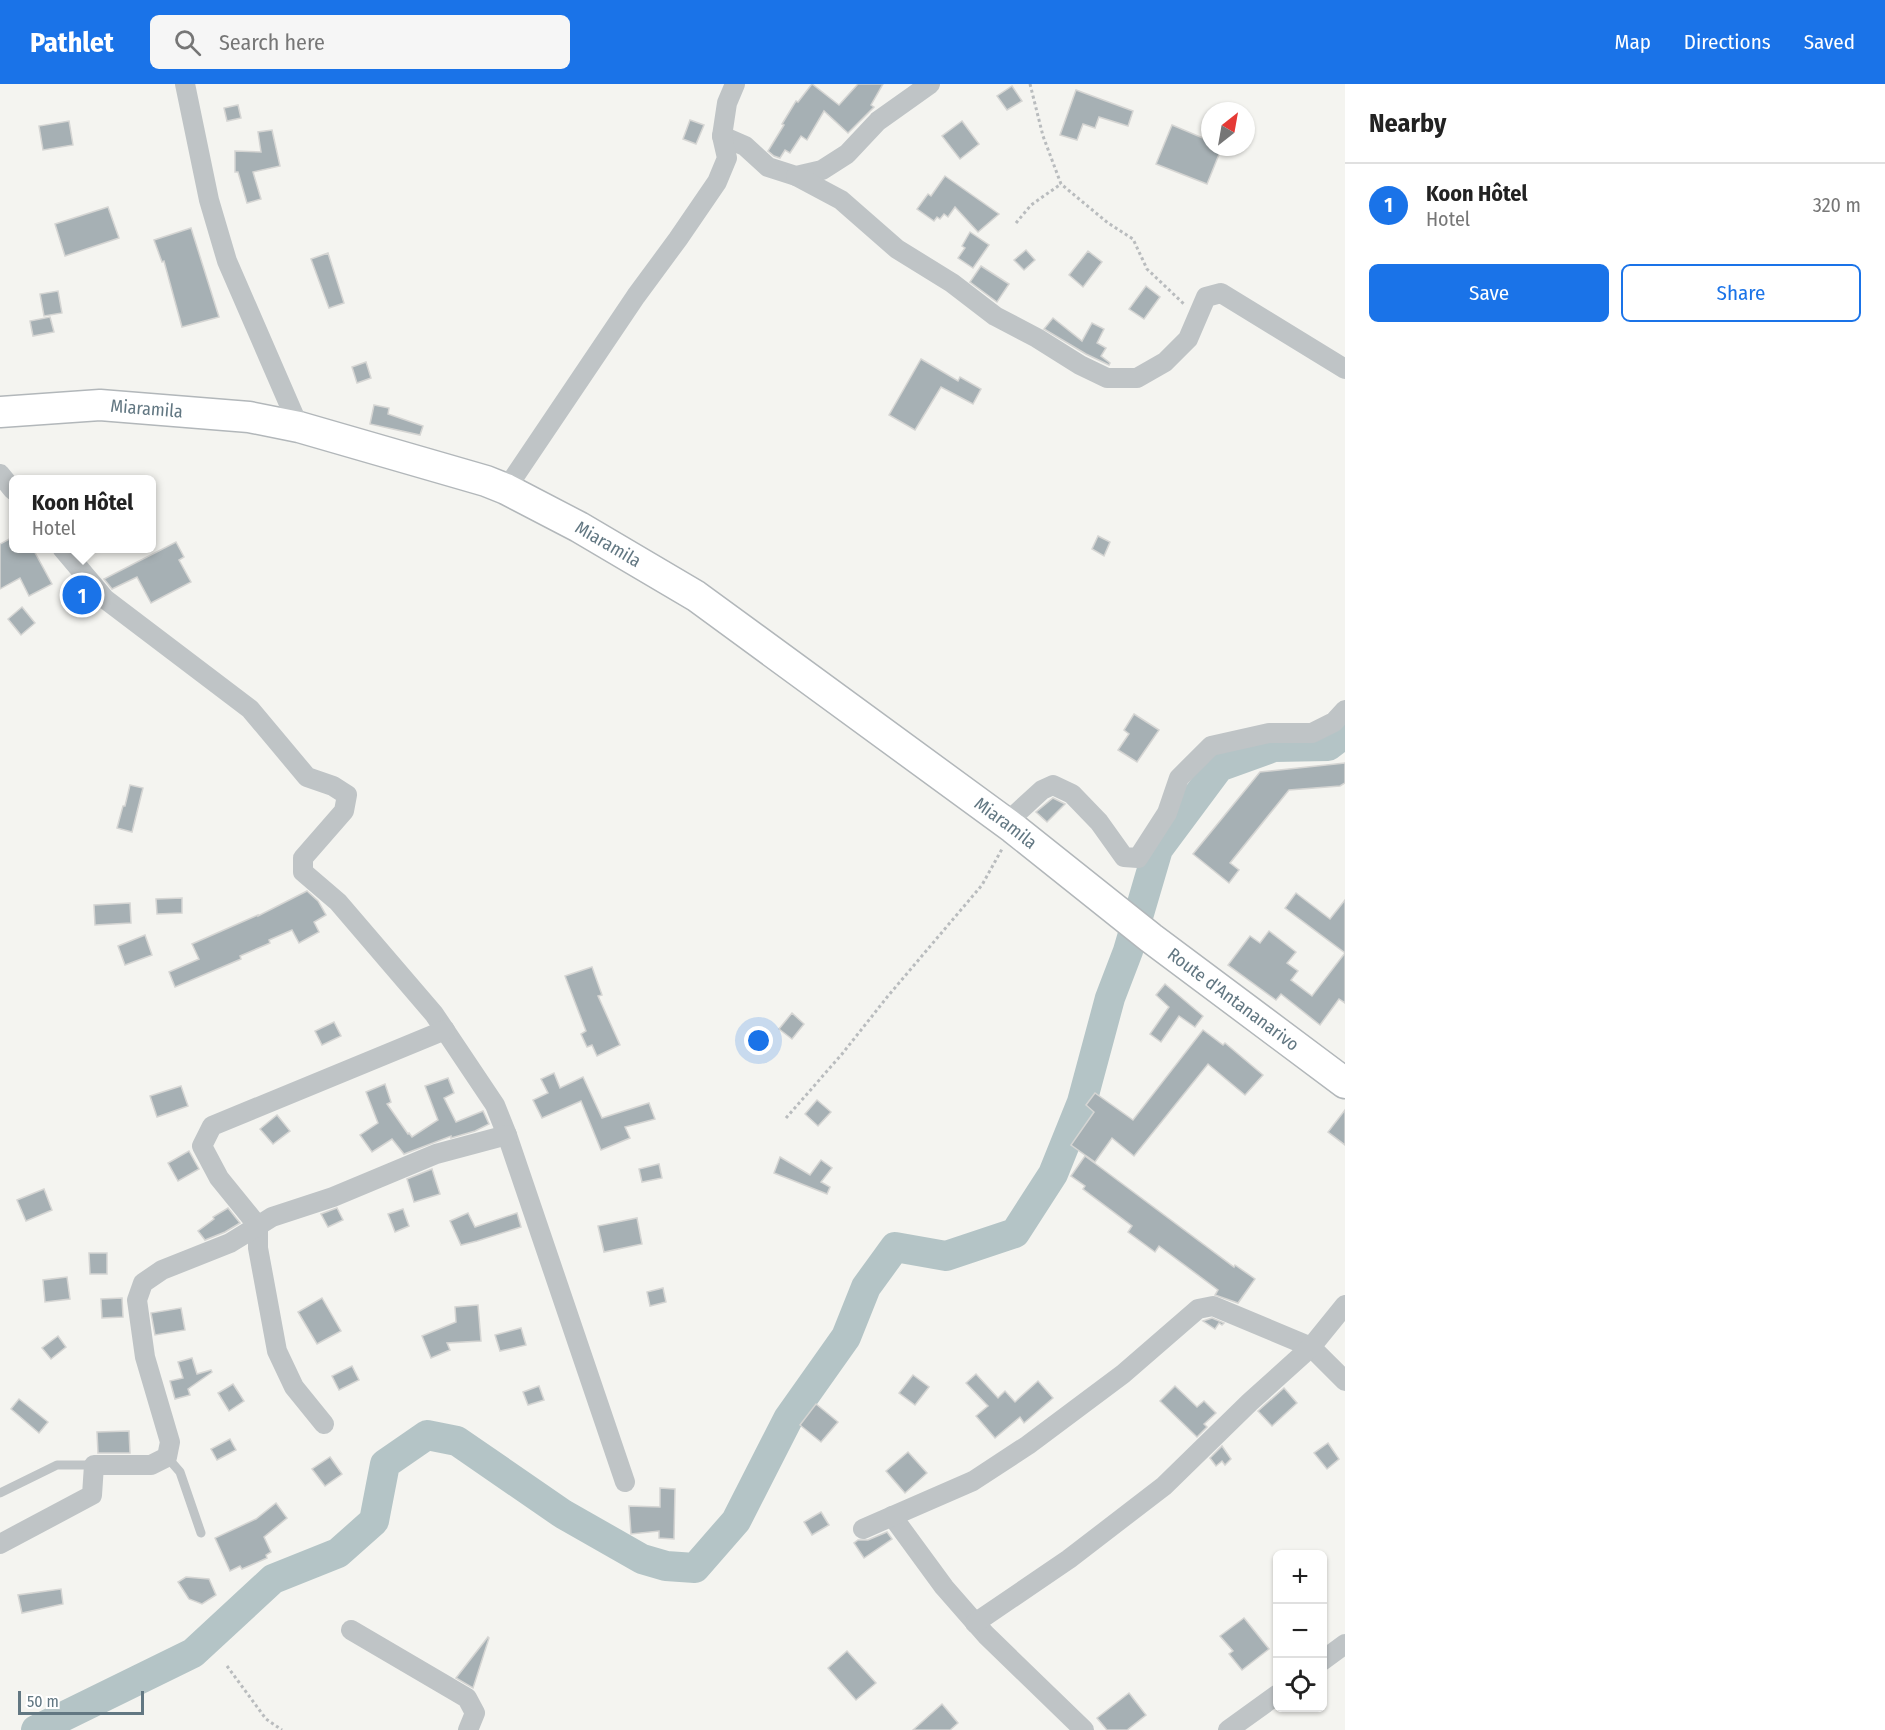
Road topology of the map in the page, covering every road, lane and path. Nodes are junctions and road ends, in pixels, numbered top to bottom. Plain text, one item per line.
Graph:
1 (185, 84) edge
2 (735, 84) edge
3 (930, 84) edge
4 (1030, 84) edge
5 (722, 136) junction
6 (796, 176) junction
7 (1061, 184) junction
8 (1016, 223) dead end
9 (1197, 317) junction
10 (1345, 369) edge
11 (0, 412) edge
12 (298, 427) junction
13 (506, 489) junction
14 (65, 553) edge
15 (1345, 710) edge
16 (1009, 826) junction
17 (1122, 915) joint
18 (445, 1030) junction
19 (1345, 1083) edge
20 (786, 1118) dead end
21 (507, 1135) junction
22 (258, 1226) junction
23 (1345, 1305) edge
24 (1311, 1347) junction
25 (1345, 1381) edge
26 (324, 1424) dead end
27 (167, 1457) junction
28 (94, 1465) junction
29 (625, 1482) dead end
30 (0, 1493) edge
31 (892, 1516) junction
32 (863, 1529) dead end
33 (201, 1533) dead end
34 (0, 1544) edge
35 (975, 1623) junction
36 (351, 1630) dead end
37 (1345, 1644) edge
38 (1327, 1658) edge
39 (227, 1666) dead end
40 (1273, 1698) edge
41 (282, 1730) edge
42 (468, 1730) edge
43 (1084, 1730) edge
44 (1228, 1730) edge

1 - 12 street
2 - 5 street
3 - 6 street
4 - 7 path
5 - 6 street
5 - 13 street
6 - 9 street
7 - 8 path
7 - 9 path
9 - 10 street
11 - 12 main road, Miaramila
12 - 13 main road, Miaramila
13 - 16 main road, Miaramila
14 - 18 street
15 - 16 street
16 - 17 main road, Miaramila
16 - 20 path
17 - 19 main road, Route d'Antananarivo
18 - 21 street
18 - 22 street
21 - 22 street
21 - 29 street
22 - 26 street
22 - 27 street
23 - 24 street
24 - 25 street
24 - 31 street
24 - 35 street
27 - 28 street
27 - 33 lane
28 - 30 lane
28 - 34 street
31 - 32 street
31 - 35 street
35 - 43 street
36 - 42 street
37 - 38 street
39 - 41 path
40 - 44 street

